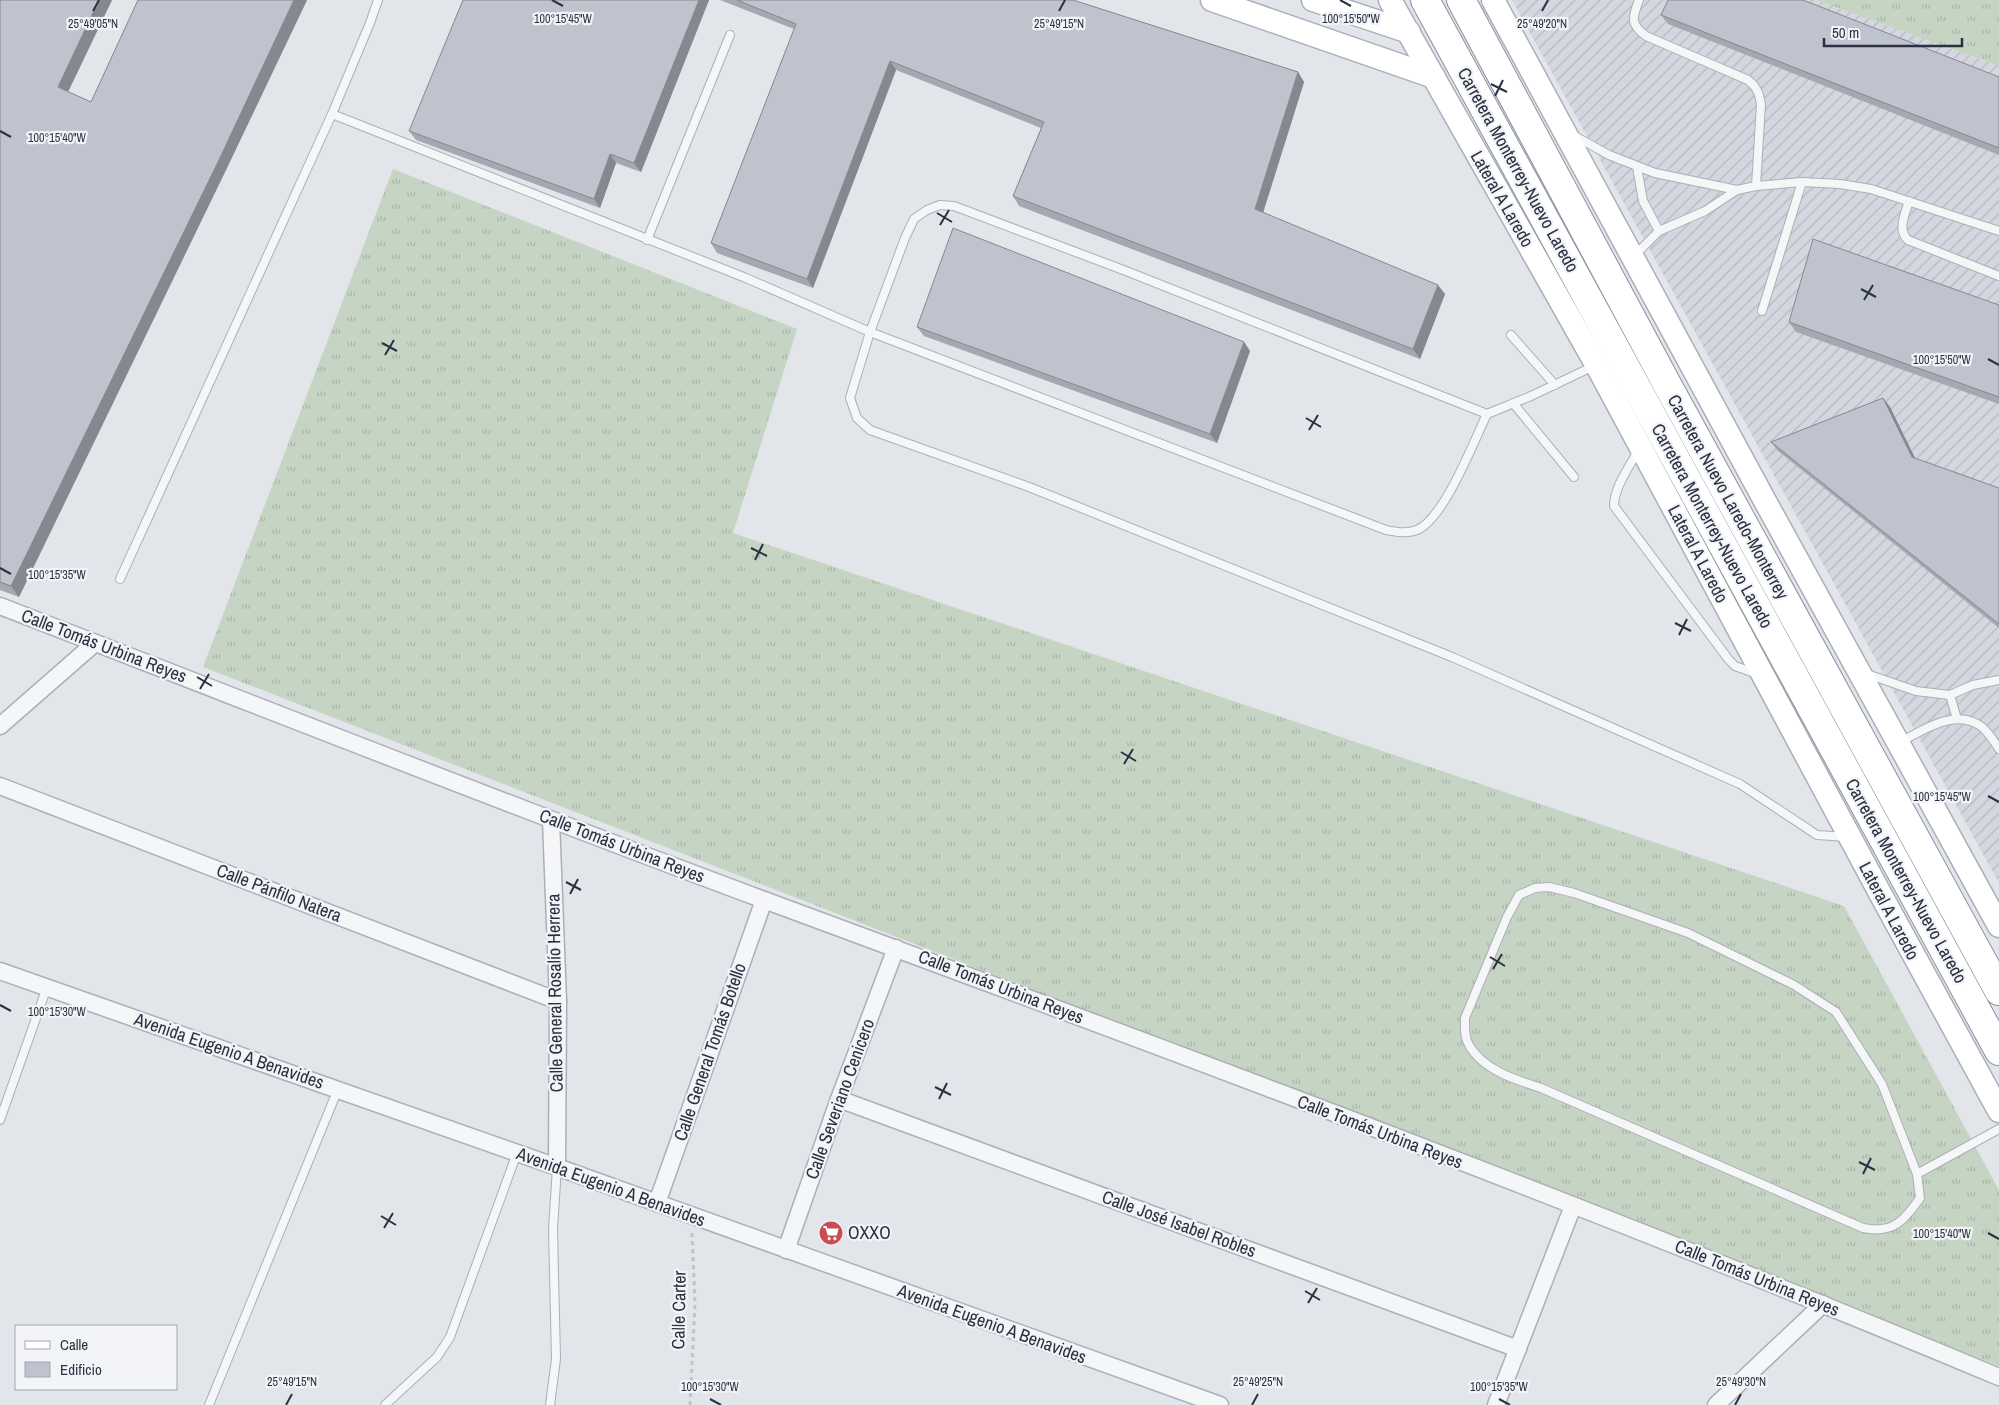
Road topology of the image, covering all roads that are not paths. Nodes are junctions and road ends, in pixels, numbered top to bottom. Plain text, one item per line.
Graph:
1 (378, 0) edge
2 (1212, 0) edge
3 (1313, 0) edge
4 (1390, 0) edge
5 (1425, 0) edge
6 (1460, 0) edge
7 (1492, 0) edge
8 (1639, 0) edge
9 (1408, 32) junction
10 (730, 35) dead end
11 (1434, 77) junction
12 (332, 114) junction
13 (1564, 130) junction
14 (1637, 168) junction
15 (1802, 182) junction
16 (1756, 186) junction
17 (1736, 190) junction
18 (1909, 201) junction
19 (1658, 231) junction
20 (1999, 231) edge
21 (647, 240) junction
22 (1632, 259) junction
23 (1999, 276) edge
24 (1762, 311) dead end
25 (870, 332) junction
26 (1511, 335) dead end
27 (1607, 359) junction
28 (1554, 385) junction
29 (1513, 404) junction
30 (1487, 414) junction
31 (1651, 440) junction
32 (1574, 478) dead end
33 (120, 579) dead end
34 (0, 606) edge
35 (95, 643) junction
36 (1860, 671) junction
37 (1763, 676) junction
38 (1999, 680) edge
39 (1950, 695) junction
40 (1957, 719) junction
41 (0, 726) edge
42 (1897, 744) junction
43 (1999, 749) edge
44 (0, 786) edge
45 (551, 820) junction
46 (1850, 838) junction
47 (764, 900) junction
48 (1999, 926) edge
49 (896, 948) junction
50 (0, 971) edge
51 (47, 987) junction
52 (1999, 991) edge
53 (558, 1001) junction
54 (1999, 1051) edge
55 (338, 1089) junction
56 (839, 1099) junction
57 (1999, 1111) edge
58 (0, 1120) edge
59 (1999, 1129) edge
60 (517, 1153) junction
61 (557, 1167) junction
62 (1917, 1174) junction
63 (657, 1204) junction
64 (1573, 1206) junction
65 (786, 1250) junction
66 (1823, 1304) junction
67 (1518, 1349) junction
68 (1999, 1377) edge
69 (209, 1405) edge
70 (385, 1405) edge
71 (550, 1405) edge
72 (1220, 1405) edge
73 (1496, 1405) edge
74 (1716, 1405) edge

1 - 12 lane
2 - 11 street
3 - 9 street
4 - 9 street, Lateral A Laredo
5 - 27 highway, Carretera Monterrey-Nuevo Laredo
6 - 52 highway, Carretera Nuevo Laredo-Monterrey
7 - 13 street
8 - 16 lane
9 - 11 street, Lateral A Laredo
10 - 21 lane
11 - 27 street, Lateral A Laredo
12 - 21 lane
12 - 33 lane
13 - 14 lane
13 - 22 street
14 - 17 lane
14 - 19 lane
15 - 16 lane
15 - 18 lane
15 - 24 lane
16 - 17 lane
17 - 19 lane
18 - 20 lane
18 - 23 lane
19 - 22 lane
21 - 25 lane
22 - 36 street
25 - 30 lane
25 - 30 lane
25 - 46 lane
26 - 28 lane
27 - 28 lane
27 - 31 highway, Carretera Monterrey-Nuevo Laredo
28 - 29 lane
29 - 30 lane
29 - 32 lane
31 - 37 street, Lateral A Laredo
31 - 37 lane
31 - 54 highway, Carretera Monterrey-Nuevo Laredo
34 - 35 street, Calle Tomás Urbina Reyes
35 - 41 street
35 - 45 street, Calle Tomás Urbina Reyes
36 - 39 lane
36 - 42 street
37 - 46 street, Lateral A Laredo
38 - 39 lane
39 - 40 lane
40 - 42 lane
40 - 43 lane
42 - 48 street
44 - 53 street, Calle Pánfilo Natera
45 - 47 street, Calle Tomás Urbina Reyes
45 - 53 street, Calle General Rosalío Herrera
46 - 57 street, Lateral A Laredo
47 - 49 street, Calle Tomás Urbina Reyes
47 - 63 street, Calle General Tomás Botello
49 - 56 street, Calle Severiano Cenicero
49 - 64 street, Calle Tomás Urbina Reyes
50 - 51 street, Avenida Eugenio A Benavides
51 - 55 street, Avenida Eugenio A Benavides
51 - 58 lane
53 - 61 street, Calle General Rosalío Herrera
55 - 60 street, Avenida Eugenio A Benavides
55 - 69 lane
56 - 65 street, Calle Severiano Cenicero
56 - 67 street, Calle José Isabel Robles
59 - 62 lane
60 - 61 street, Avenida Eugenio A Benavides
60 - 70 lane
61 - 63 street, Avenida Eugenio A Benavides
61 - 71 lane
62 - 62 lane
63 - 65 street, Avenida Eugenio A Benavides
64 - 66 street, Calle Tomás Urbina Reyes
64 - 67 street
65 - 72 street, Avenida Eugenio A Benavides
66 - 68 street, Calle Tomás Urbina Reyes
66 - 74 street
67 - 73 street

